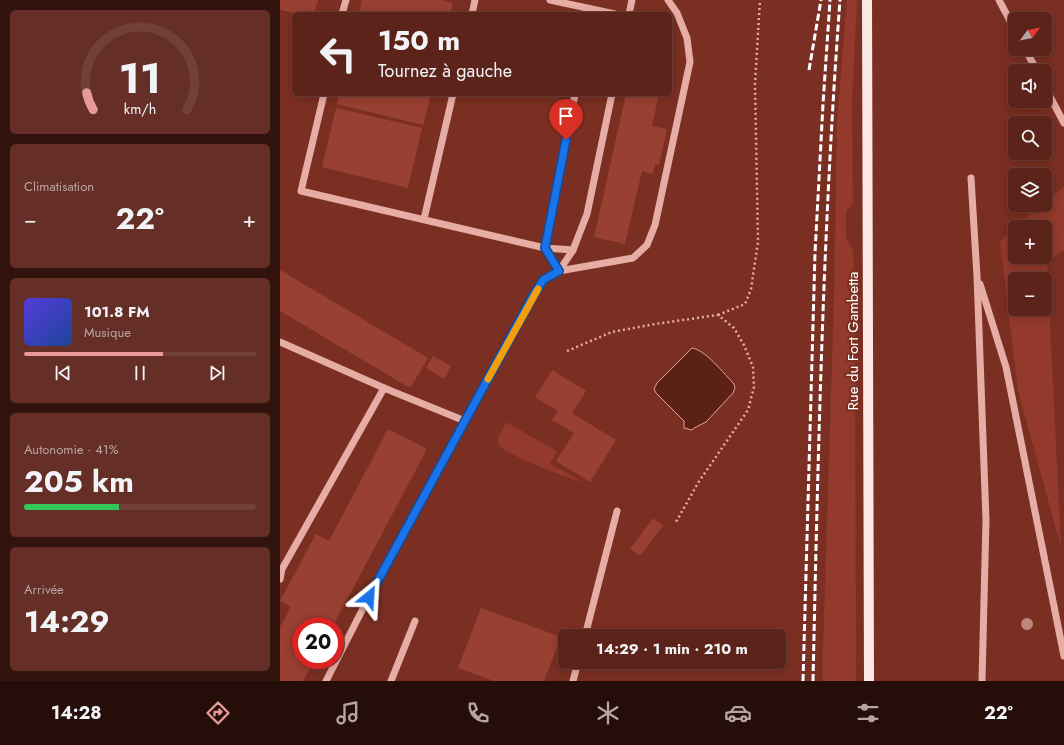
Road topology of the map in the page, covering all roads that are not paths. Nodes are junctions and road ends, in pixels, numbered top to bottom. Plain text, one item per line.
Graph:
1 (346, 0) edge
2 (475, 0) edge
3 (550, 0) edge
4 (632, 0) edge
5 (668, 0) edge
6 (867, 0) edge
7 (999, 0) edge
8 (343, 12) edge
9 (472, 12) edge
10 (592, 12) edge
11 (629, 12) edge
12 (1008, 17) edge
13 (324, 96) edge
14 (453, 96) edge
15 (575, 96) edge
16 (612, 96) edge
17 (1052, 100) edge
18 (1064, 123) edge
19 (971, 178) dead end
20 (424, 219) junction
21 (545, 248) junction
22 (573, 250) junction
23 (559, 271) junction
24 (977, 276) junction
25 (280, 342) edge
26 (384, 388) junction
27 (465, 422) junction
28 (617, 511) dead end
29 (281, 568) edge
30 (280, 579) edge
31 (416, 621) dead end
32 (587, 629) edge
33 (1064, 656) edge
34 (576, 669) edge
35 (869, 680) edge
36 (326, 681) edge
37 (391, 681) edge
38 (573, 681) edge
39 (982, 681) edge

1 - 8 lane
2 - 9 lane
3 - 10 lane
4 - 11 lane
5 - 23 lane
6 - 35 main road, Rue du Fort Gambetta
7 - 12 lane
13 - 20 lane
14 - 20 lane
15 - 21 lane
16 - 22 lane
17 - 18 lane
19 - 24 lane
20 - 21 lane
21 - 22 lane
21 - 23 lane
22 - 23 lane
23 - 27 lane
24 - 33 lane
24 - 39 lane
25 - 26 lane
26 - 27 lane
26 - 29 lane
27 - 36 lane
28 - 32 lane
29 - 30 lane
31 - 37 lane
34 - 38 lane

